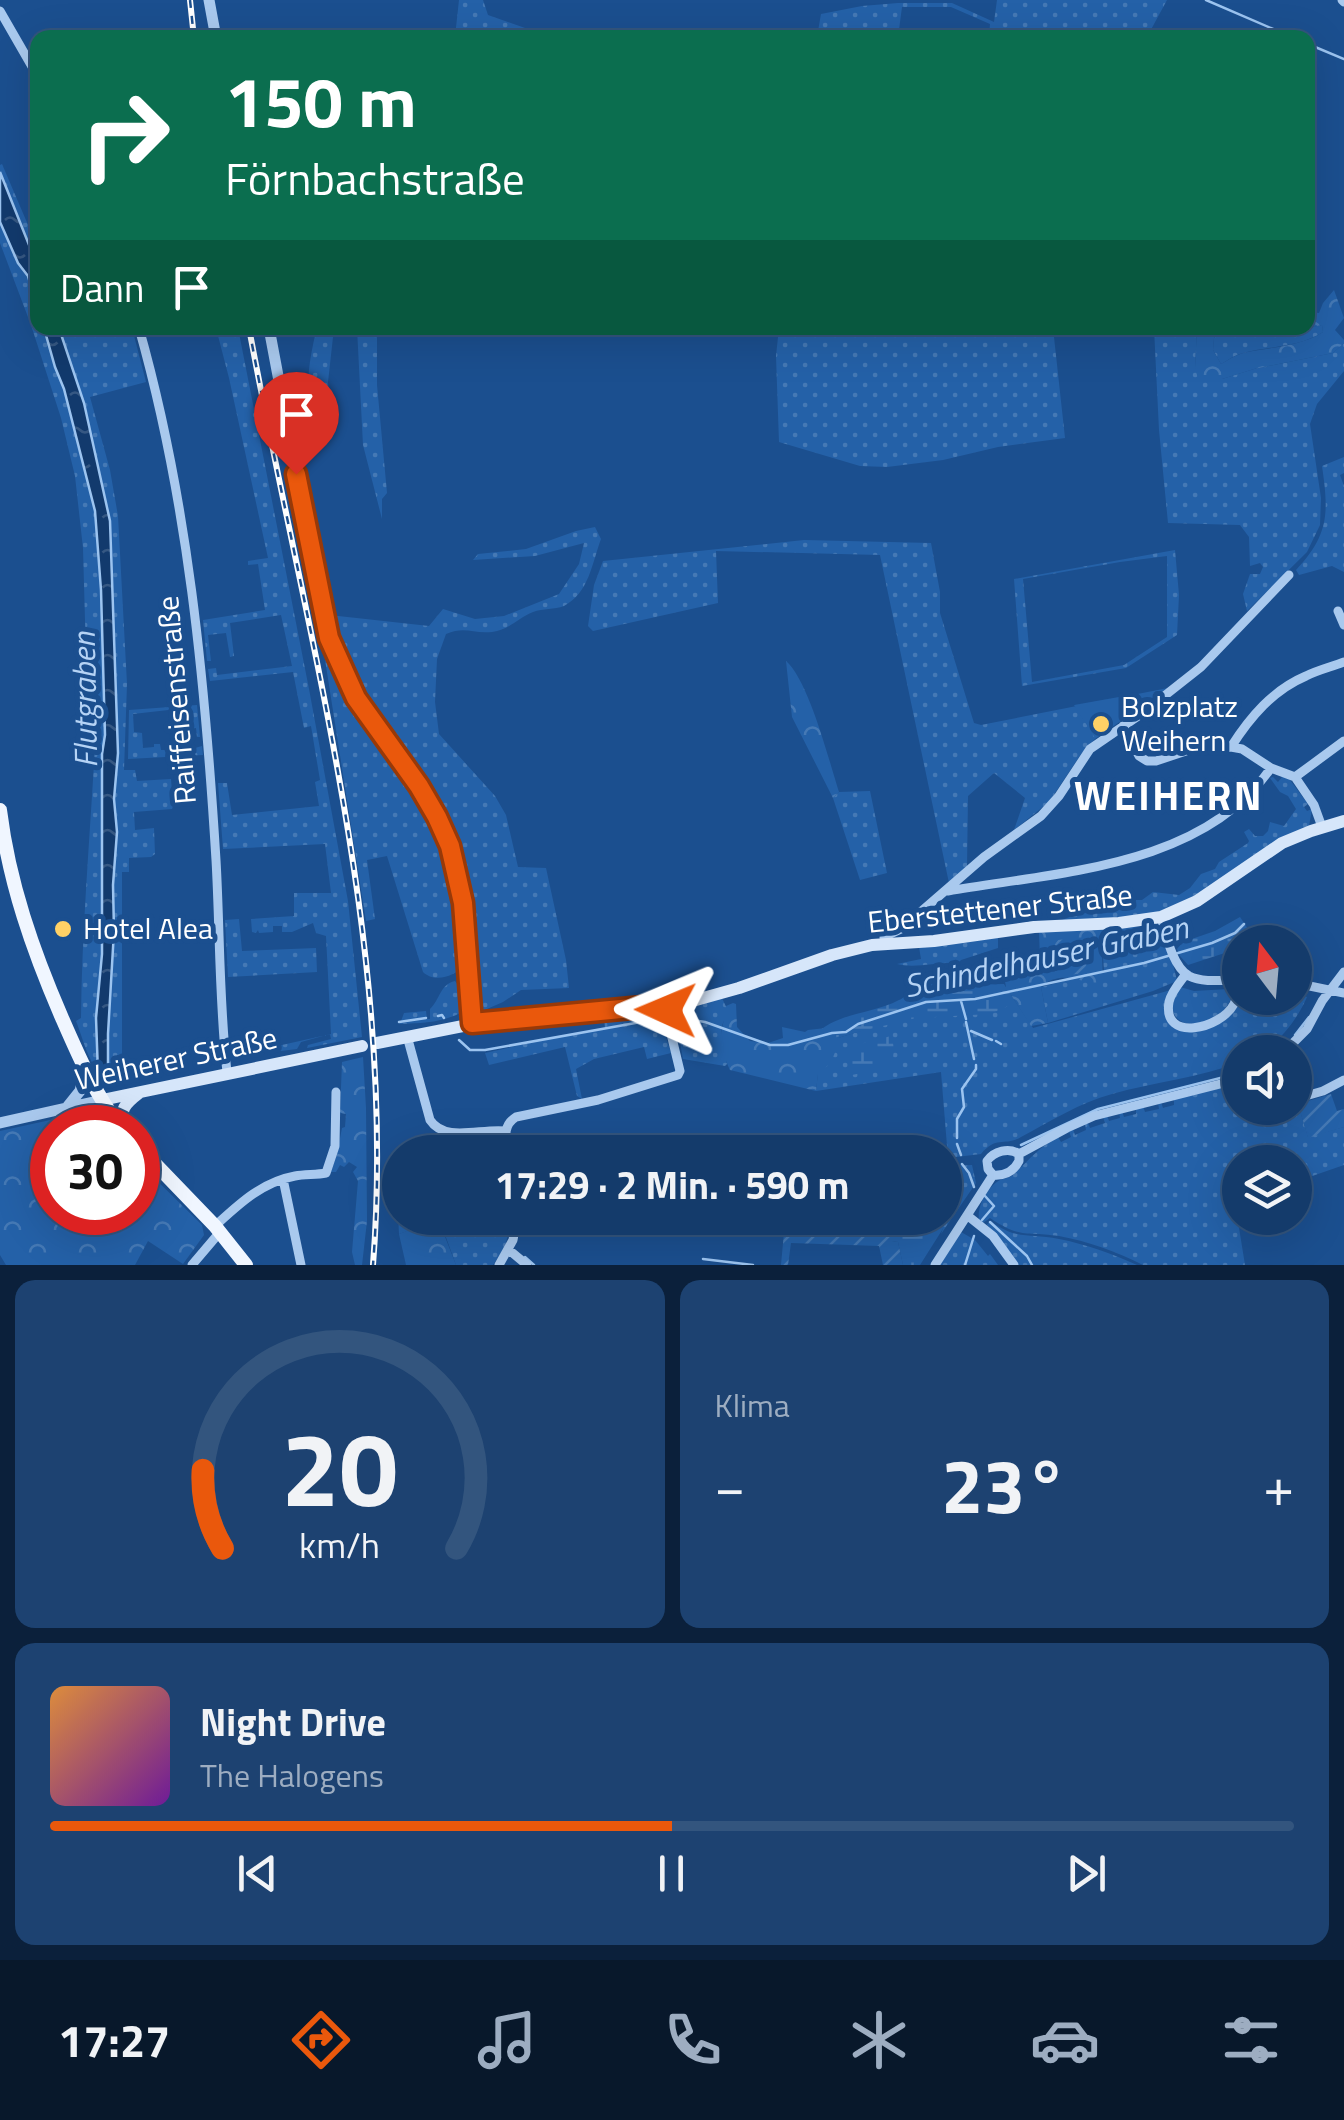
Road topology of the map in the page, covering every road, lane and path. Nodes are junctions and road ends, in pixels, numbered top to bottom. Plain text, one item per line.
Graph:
1 (210, 0) edge
2 (0, 12) edge
3 (215, 30) edge
4 (30, 63) edge
5 (141, 335) edge
6 (270, 335) edge
7 (1289, 575) dead end
8 (1338, 611) dead end
9 (1344, 625) edge
10 (1344, 662) edge
11 (1123, 726) junction
12 (1231, 746) junction
13 (1341, 747) edge
14 (1271, 768) junction
15 (1295, 777) junction
16 (0, 810) edge
17 (1344, 821) edge
18 (1322, 827) junction
19 (948, 891) junction
20 (1160, 916) junction
21 (885, 943) junction
22 (1344, 972) edge
23 (1186, 974) junction
24 (1222, 980) edge
25 (1312, 986) edge
26 (1331, 989) junction
27 (1344, 993) edge
28 (664, 1005) junction
29 (1223, 1015) edge
30 (472, 1023) junction
31 (1301, 1035) edge
32 (407, 1036) junction
33 (378, 1043) dead end
34 (362, 1046) dead end
35 (85, 1070) junction
36 (227, 1072) junction
37 (1344, 1080) edge
38 (1222, 1084) edge
39 (141, 1091) junction
40 (336, 1092) dead end
41 (1312, 1095) edge
42 (97, 1097) junction
43 (68, 1105) edge
44 (72, 1105) edge
45 (104, 1105) edge
46 (126, 1105) edge
47 (30, 1116) edge
48 (0, 1123) edge
49 (505, 1130) junction
50 (506, 1135) edge
51 (1019, 1154) junction
52 (160, 1169) edge
53 (994, 1175) junction
54 (283, 1179) junction
55 (968, 1216) junction
56 (217, 1229) junction
57 (513, 1235) edge
58 (509, 1250) junction
59 (192, 1265) edge
60 (246, 1265) edge
61 (302, 1265) edge
62 (499, 1265) edge
63 (527, 1265) edge
64 (935, 1265) edge
65 (1014, 1265) edge

1 - 3 street
2 - 4 street
5 - 36 street, Raiffeisenstraße
6 - 30 street
7 - 11 street
8 - 9 street
10 - 12 street
11 - 12 street
11 - 19 street
12 - 14 street
13 - 15 street
14 - 15 street
14 - 19 street
15 - 18 street
16 - 35 main road
17 - 18 main road, Eberstettener Straße
18 - 20 main road, Eberstettener Straße
19 - 21 street
20 - 21 main road, Eberstettener Straße
20 - 23 street
21 - 28 main road, Eberstettener Straße
22 - 26 street
23 - 24 street
23 - 29 street
25 - 26 street
26 - 27 street
26 - 31 street
28 - 30 main road, Eberstettener Straße
28 - 49 street
30 - 32 main road, Eberstettener Straße
32 - 33 main road
32 - 49 street
34 - 36 main road, Weiherer Straße
35 - 42 main road
35 - 43 street
36 - 39 main road, Weiherer Straße
37 - 41 street
38 - 51 street
39 - 42 main road, Weiherer Straße
39 - 46 main road
40 - 54 street
42 - 44 street, Weiherer Straße
42 - 45 main road
47 - 48 street, Weiherer Straße
49 - 50 street
51 - 53 street
51 - 53 street
52 - 56 main road
53 - 55 street
54 - 56 street
54 - 61 street
55 - 64 street
55 - 65 street
56 - 59 street
56 - 60 main road
57 - 58 street
58 - 62 street
58 - 63 street

